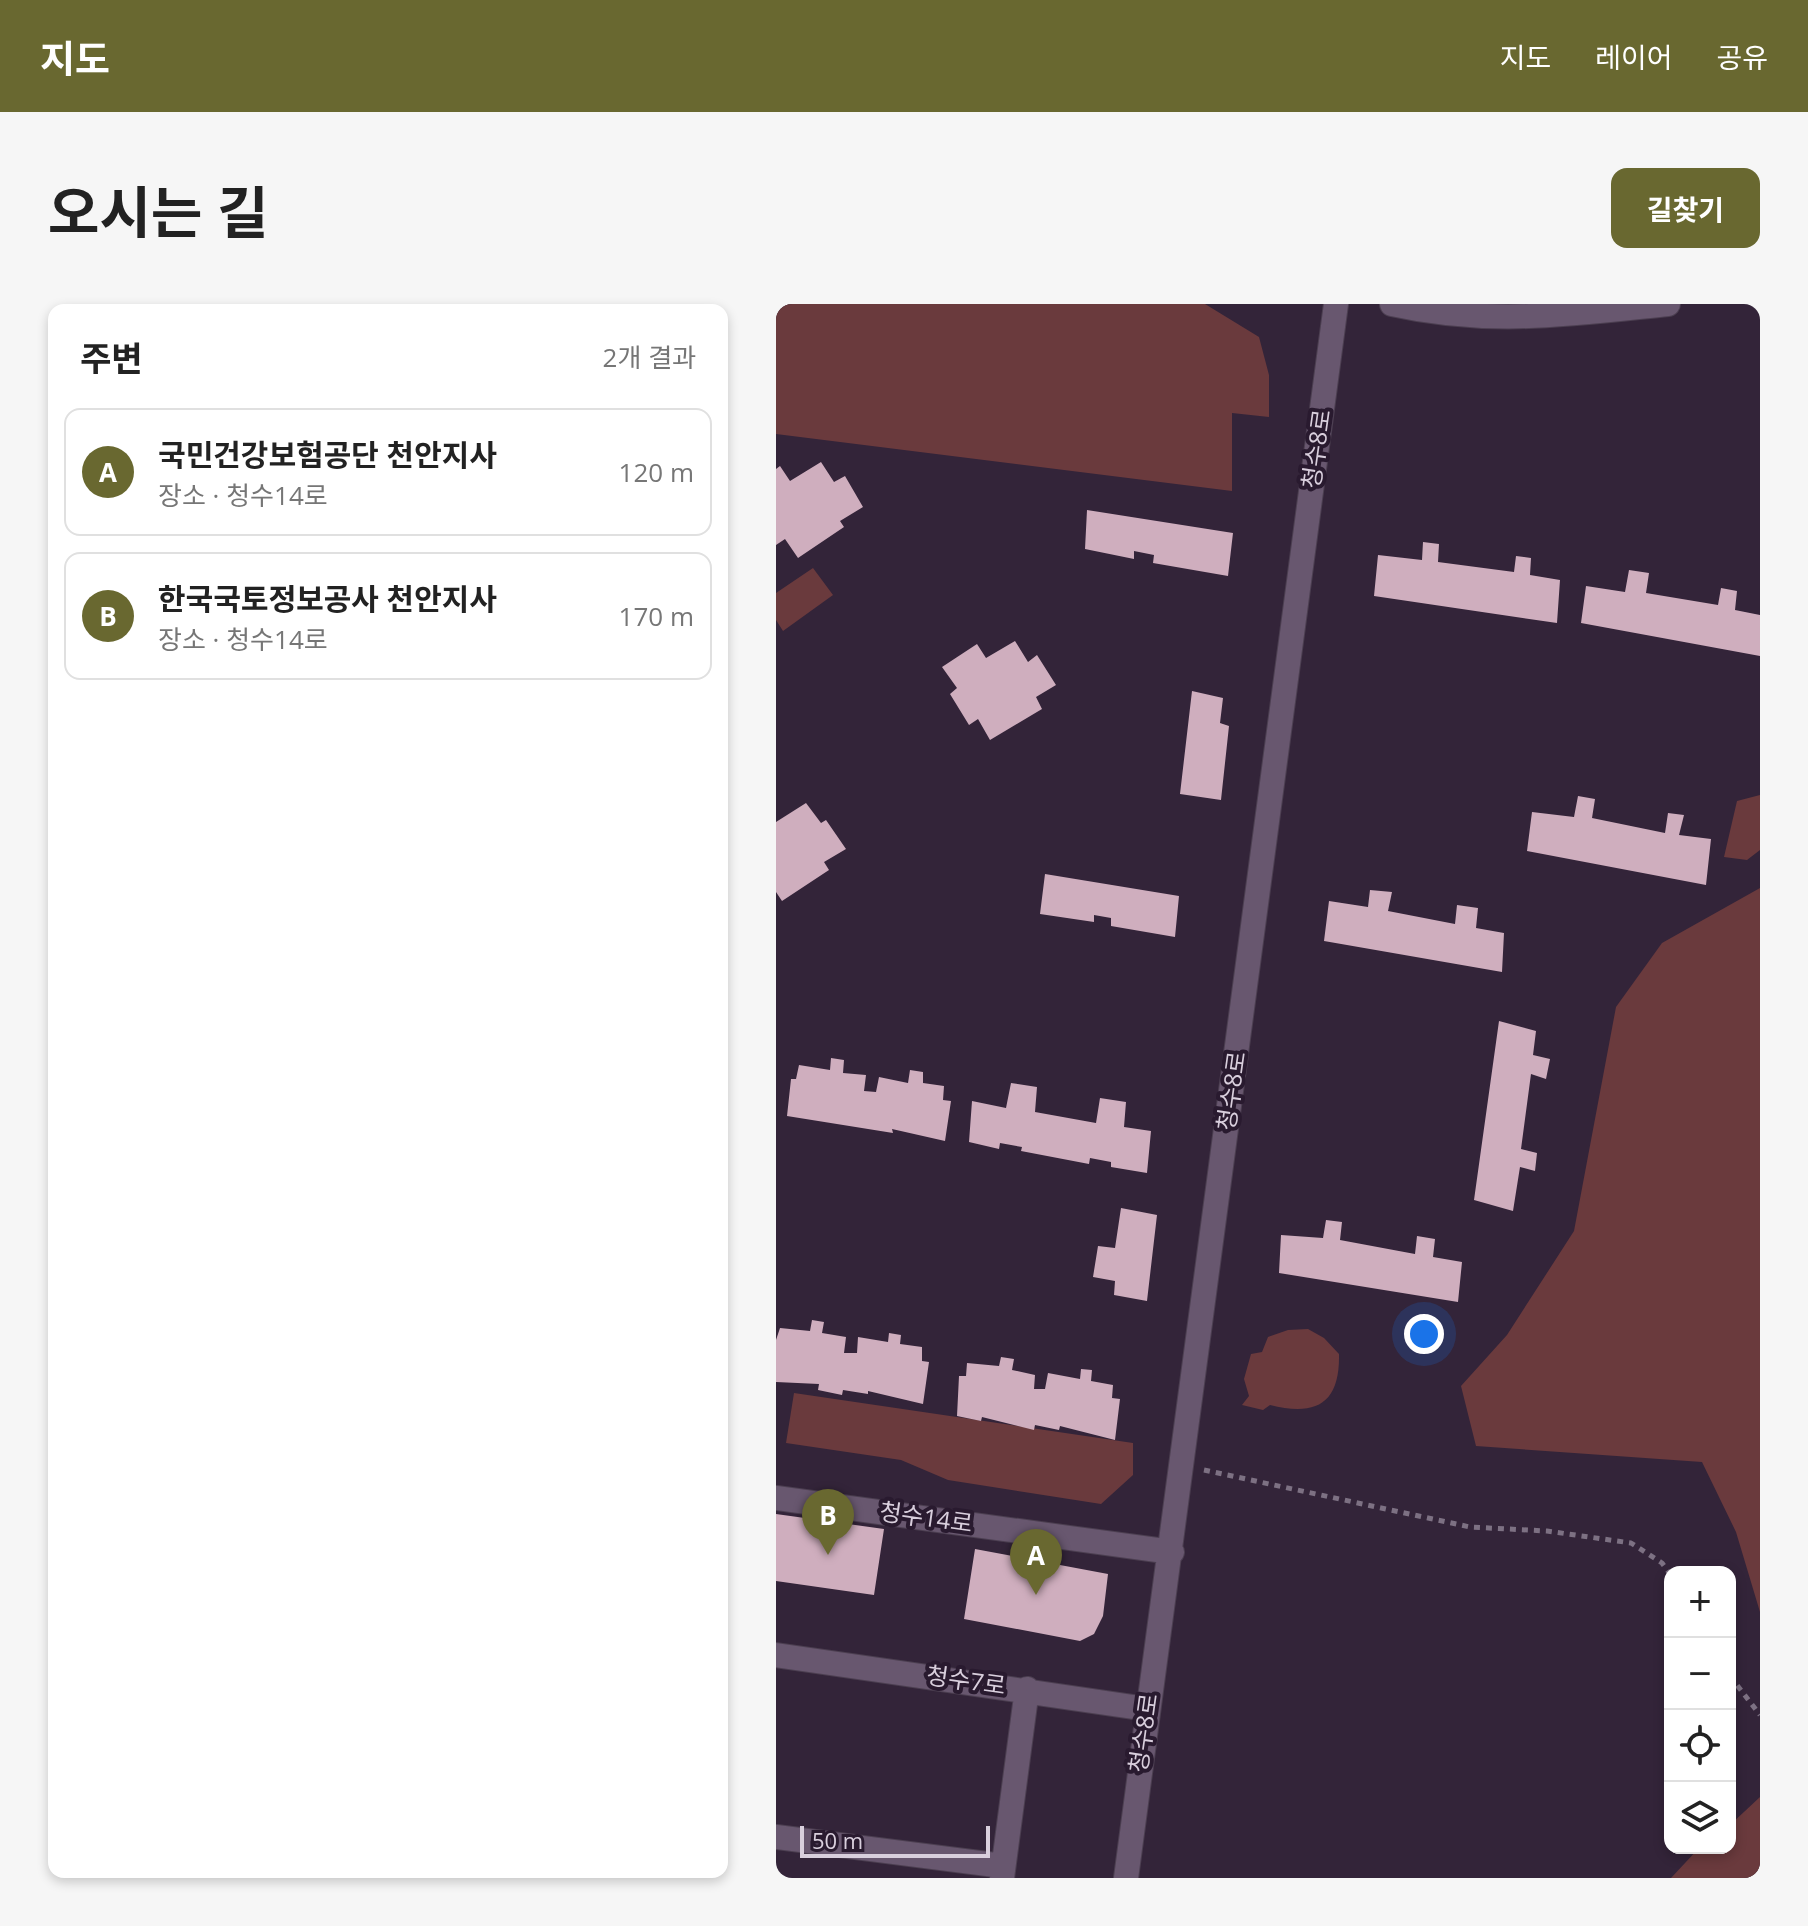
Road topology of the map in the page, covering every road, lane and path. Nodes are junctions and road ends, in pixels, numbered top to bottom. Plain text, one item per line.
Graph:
1 (1336, 304) edge
2 (1392, 304) edge
3 (1668, 304) edge
4 (1183, 1465) junction
5 (776, 1498) edge
6 (1172, 1552) junction
7 (1664, 1566) edge
8 (776, 1655) edge
9 (1736, 1684) edge
10 (1027, 1689) junction
11 (1147, 1709) junction
12 (1760, 1715) edge
13 (776, 1837) edge
14 (1003, 1872) edge
15 (1126, 1878) edge

1 - 4 street, 청수8로
2 - 3 street
4 - 6 street, 청수8로
4 - 7 path
5 - 6 street, 청수14로
6 - 11 street, 청수8로
8 - 10 street, 청수7로
9 - 12 path
10 - 11 street
10 - 14 street, 청수7로
11 - 15 street, 청수8로
13 - 14 street, 청수7로

